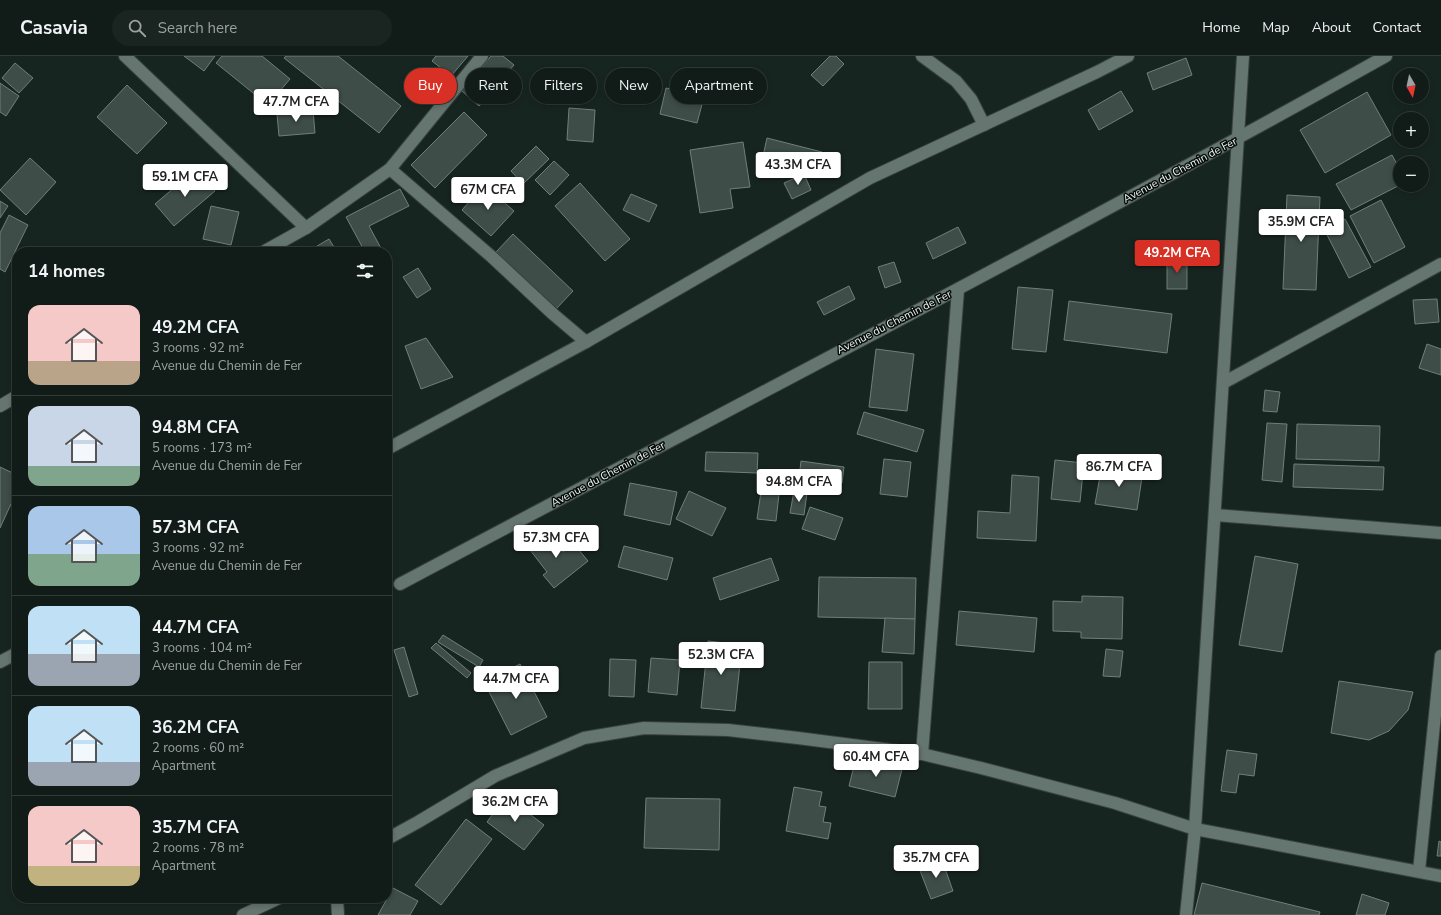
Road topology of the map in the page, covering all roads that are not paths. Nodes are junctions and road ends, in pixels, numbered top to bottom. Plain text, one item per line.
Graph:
1 (125, 56) edge
2 (482, 56) edge
3 (922, 56) edge
4 (1128, 56) edge
5 (1243, 56) edge
6 (1386, 56) edge
7 (984, 125) junction
8 (1238, 139) junction
9 (390, 169) junction
10 (306, 228) junction
11 (272, 247) edge
12 (1441, 264) edge
13 (958, 290) junction
14 (586, 342) junction
15 (1223, 383) junction
16 (12, 399) edge
17 (0, 406) edge
18 (392, 446) edge
19 (1215, 515) junction
20 (1441, 532) edge
21 (400, 584) dead end
22 (12, 656) edge
23 (1441, 656) edge
24 (0, 662) edge
25 (922, 754) junction
26 (1195, 829) junction
27 (392, 836) edge
28 (1419, 871) junction
29 (1441, 876) edge
30 (268, 903) edge
31 (337, 903) edge
32 (243, 915) edge
33 (338, 915) edge
34 (1186, 915) edge

1 - 10 street
2 - 9 street
3 - 7 street
4 - 7 street
5 - 8 street
6 - 8 street, Avenue du Chemin de Fer
7 - 14 street
8 - 13 street, Avenue du Chemin de Fer
8 - 15 street
9 - 10 street
9 - 14 street
10 - 11 street
12 - 15 street
13 - 21 street, Avenue du Chemin de Fer
13 - 25 street
14 - 18 street
15 - 19 street
16 - 17 street
19 - 20 street
19 - 26 street
22 - 24 street
23 - 28 street
25 - 26 street
25 - 27 street
26 - 28 street
26 - 34 street
28 - 29 street
30 - 32 street
31 - 33 street

